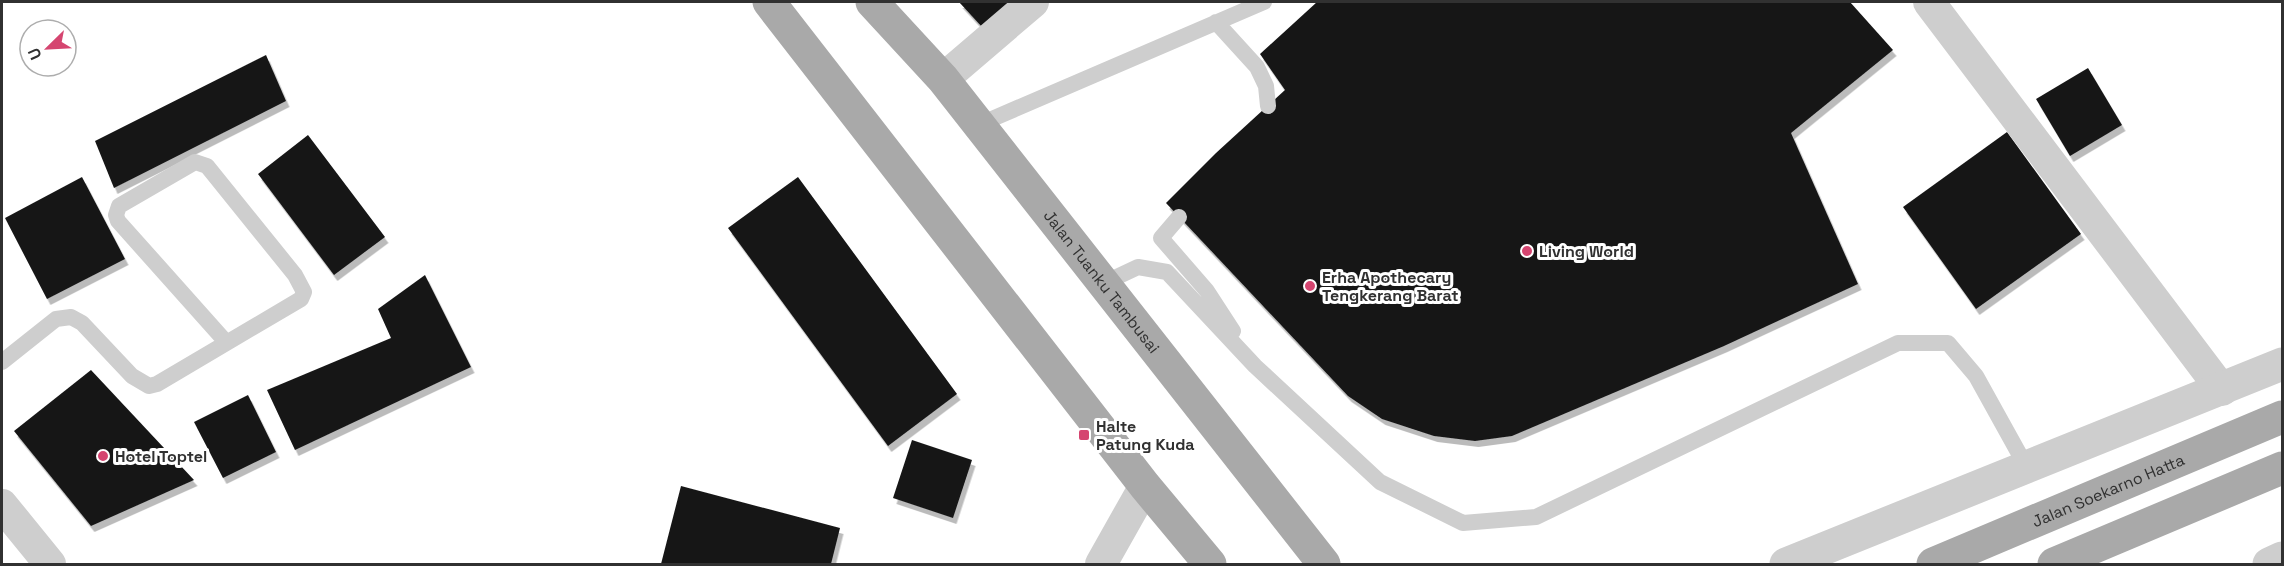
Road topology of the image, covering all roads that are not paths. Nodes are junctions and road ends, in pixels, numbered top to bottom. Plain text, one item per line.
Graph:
1 (769, 2) edge
2 (872, 2) edge
3 (1033, 2) edge
4 (1264, 2) edge
5 (1929, 2) edge
6 (1216, 22) junction
7 (943, 79) junction
8 (1268, 106) dead end
9 (978, 124) junction
10 (1179, 218) dead end
11 (1104, 284) junction
12 (226, 342) junction
13 (2, 362) edge
14 (2283, 364) edge
15 (1256, 366) junction
16 (2222, 390) junction
17 (2283, 417) edge
18 (2027, 468) junction
19 (2283, 468) edge
20 (1145, 486) junction
21 (2, 505) edge
22 (2283, 558) edge
23 (50, 564) edge
24 (1101, 564) edge
25 (1210, 564) edge
26 (1324, 564) edge
27 (1786, 564) edge
28 (1934, 564) edge
29 (2054, 564) edge
30 (2269, 564) edge

1 - 20 main road
2 - 7 main road, Jalan Tuanku Tambusai
3 - 7 street
4 - 6 lane
5 - 16 street
6 - 8 lane
6 - 9 lane
7 - 9 main road, Jalan Tuanku Tambusai
9 - 11 main road, Jalan Tuanku Tambusai
10 - 15 lane
11 - 15 lane
11 - 26 main road, Jalan Tuanku Tambusai
12 - 12 lane
12 - 13 lane
14 - 16 street
15 - 18 lane
16 - 18 street
17 - 28 main road, Jalan Soekarno Hatta
18 - 27 street
19 - 29 main road
20 - 24 street
20 - 25 main road
21 - 23 street
22 - 30 street

